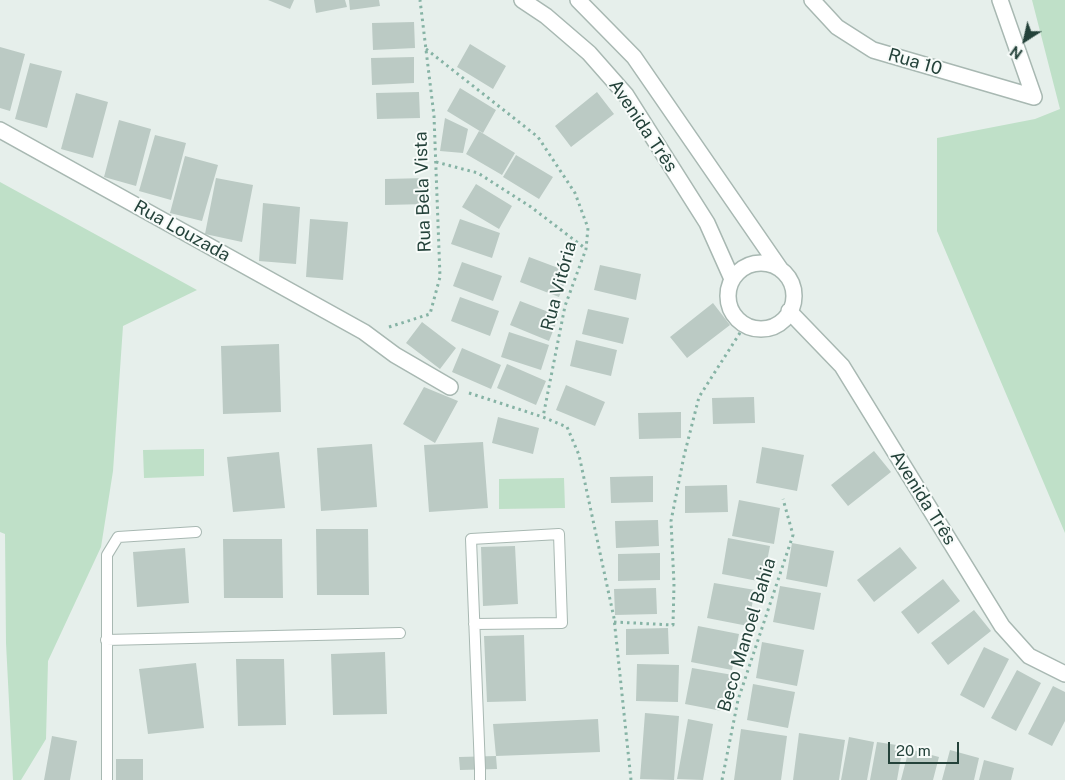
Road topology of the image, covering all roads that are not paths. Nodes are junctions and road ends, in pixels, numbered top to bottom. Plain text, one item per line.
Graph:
1 (522, 0) edge
2 (578, 0) edge
3 (812, 0) edge
4 (1000, 0) edge
5 (0, 130) edge
6 (781, 270) junction
7 (732, 279) junction
8 (790, 312) junction
9 (450, 387) road end
10 (196, 532) dead end
11 (474, 624) junction
12 (400, 633) dead end
13 (106, 640) junction
14 (1065, 674) edge
15 (106, 780) edge
16 (480, 780) edge

1 - 7 street, Avenida Três
2 - 6 street, Avenida Três
3 - 4 street, Rua 10
5 - 9 street, Rua Louzada
6 - 7 street
6 - 8 street, Avenida Três
7 - 8 street
8 - 14 street, Avenida Três
10 - 13 lane
11 - 11 lane
11 - 16 lane
12 - 13 lane
13 - 15 lane

